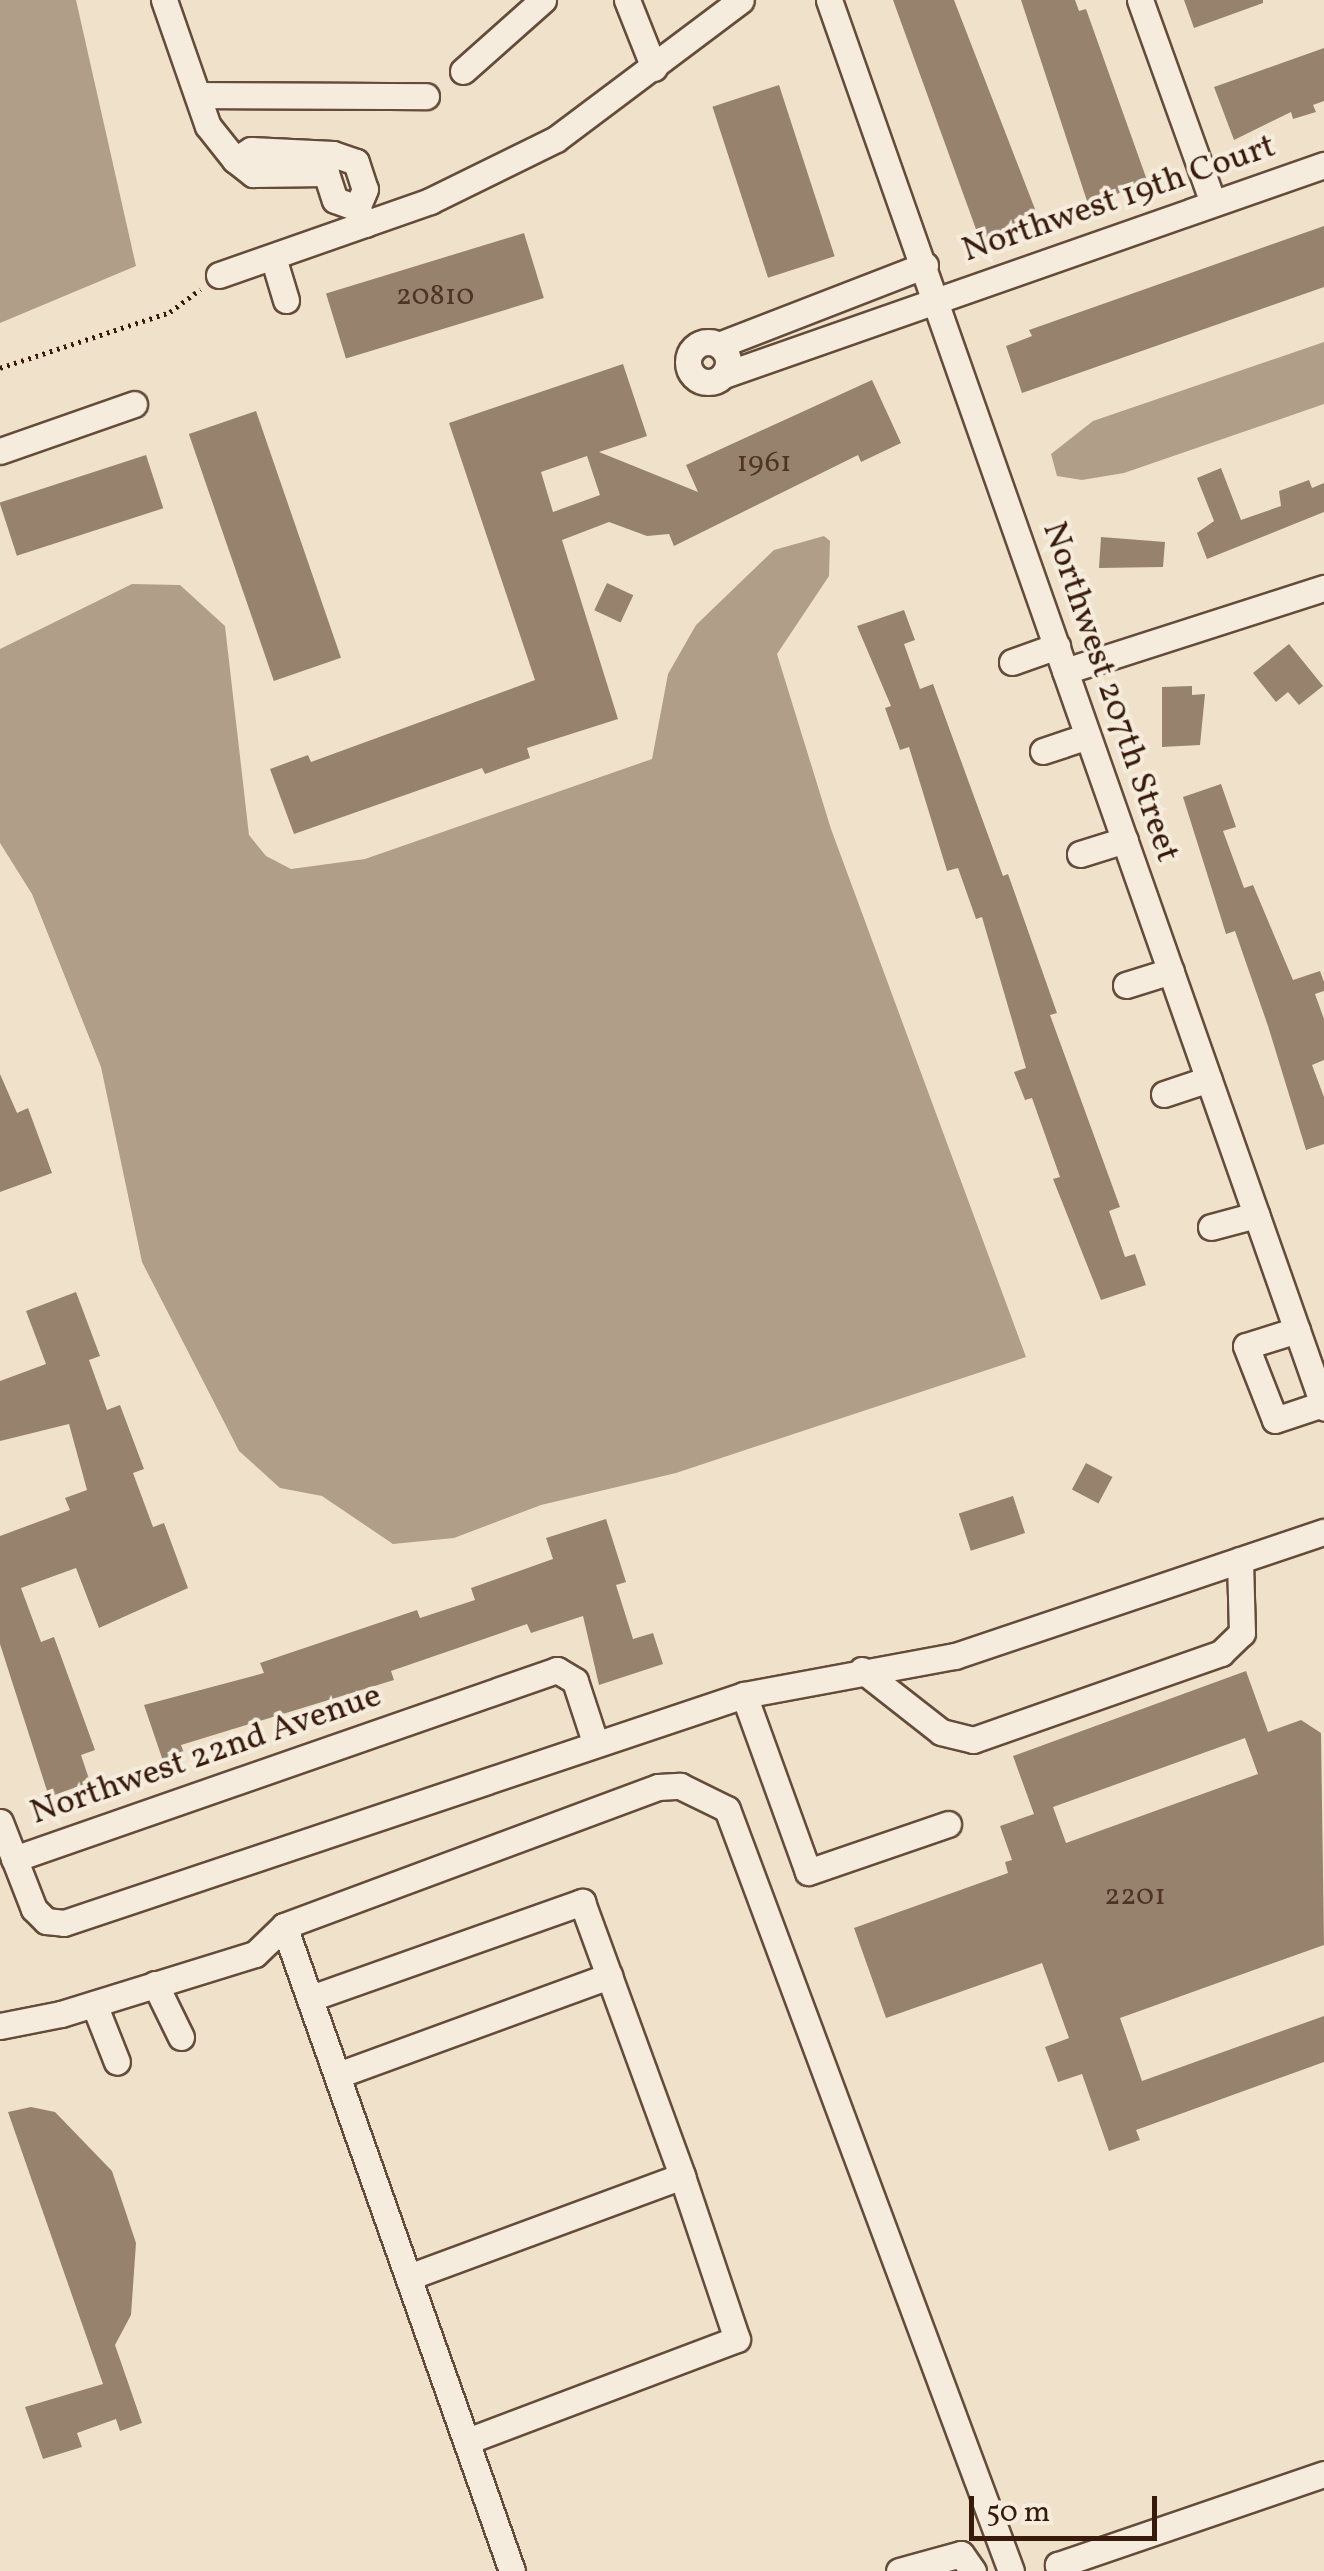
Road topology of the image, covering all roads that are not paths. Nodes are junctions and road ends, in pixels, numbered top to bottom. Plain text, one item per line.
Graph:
1 (164, 0) edge
2 (543, 0) edge
3 (627, 0) edge
4 (741, 0) edge
5 (829, 0) edge
6 (1140, 0) edge
7 (654, 68) junction
8 (463, 71) dead end
9 (198, 95) junction
10 (426, 96) dead end
11 (1324, 165) edge
12 (1213, 203) junction
13 (361, 216) junction
14 (273, 256) junction
15 (925, 265) junction
16 (219, 276) road end
17 (286, 300) dead end
18 (938, 300) junction
19 (719, 345) junction
20 (724, 374) junction
21 (134, 404) dead end
22 (0, 452) edge
23 (1324, 588) edge
24 (1057, 646) junction
25 (1012, 662) dead end
26 (1066, 671) junction
27 (1088, 736) junction
28 (1044, 750) dead end
29 (1124, 840) junction
30 (1080, 854) dead end
31 (1171, 971) junction
32 (1126, 985) dead end
33 (1209, 1080) junction
34 (1164, 1094) dead end
35 (1256, 1215) junction
36 (1211, 1227) dead end
37 (1297, 1330) junction
38 (1323, 1406) edge
39 (1324, 1532) edge
40 (1240, 1560) junction
41 (862, 1670) junction
42 (744, 1695) junction
43 (595, 1742) junction
44 (0, 1822) edge
45 (948, 1824) dead end
46 (14, 1859) junction
47 (284, 1926) junction
48 (610, 1976) junction
49 (156, 1984) junction
50 (311, 1998) junction
51 (94, 2004) junction
52 (0, 2026) edge
53 (181, 2037) dead end
54 (117, 2062) dead end
55 (338, 2076) junction
56 (682, 2176) junction
57 (409, 2277) junction
58 (466, 2441) junction
59 (1324, 2474) edge
60 (1060, 2568) edge
61 (512, 2571) edge
62 (900, 2571) edge
63 (972, 2571) edge
64 (1011, 2571) edge

1 - 9 street
2 - 8 street
3 - 7 street
4 - 7 street
5 - 15 street, Northwest 207th Street
6 - 12 street
7 - 13 street
9 - 10 street
9 - 13 street
11 - 12 street, Northwest 19th Court
12 - 18 street, Northwest 19th Court
13 - 14 street
14 - 16 street
14 - 17 street
15 - 18 street, Northwest 207th Street
15 - 19 street
18 - 20 street, Northwest 19th Court
18 - 24 street, Northwest 207th Street
19 - 20 street
19 - 20 street
21 - 22 street
23 - 26 street
24 - 25 street
24 - 26 street, Northwest 207th Street
26 - 27 street, Northwest 207th Street
27 - 28 street
27 - 29 street, Northwest 207th Street
29 - 30 street
29 - 31 street, Northwest 207th Street
31 - 32 street
31 - 33 street, Northwest 207th Street
33 - 34 street
33 - 35 street, Northwest 207th Street
35 - 36 street
35 - 37 street, Northwest 207th Street
37 - 38 street, Northwest 207th Street
37 - 38 street
39 - 40 street, Northwest 22nd Avenue
40 - 41 street, Northwest 22nd Avenue
40 - 41 street
41 - 42 street, Northwest 22nd Avenue
42 - 43 street, Northwest 22nd Avenue
42 - 45 street
43 - 46 street, Northwest 22nd Avenue
43 - 46 street, Northwest 22nd Avenue
44 - 46 street
47 - 49 street
47 - 50 street
47 - 64 street
48 - 50 street
48 - 55 street
48 - 56 street
49 - 51 street
49 - 53 street
50 - 55 street
51 - 52 street
51 - 54 street
55 - 57 street
56 - 57 street
56 - 58 street
57 - 58 street
58 - 61 street
59 - 60 street
62 - 63 street

